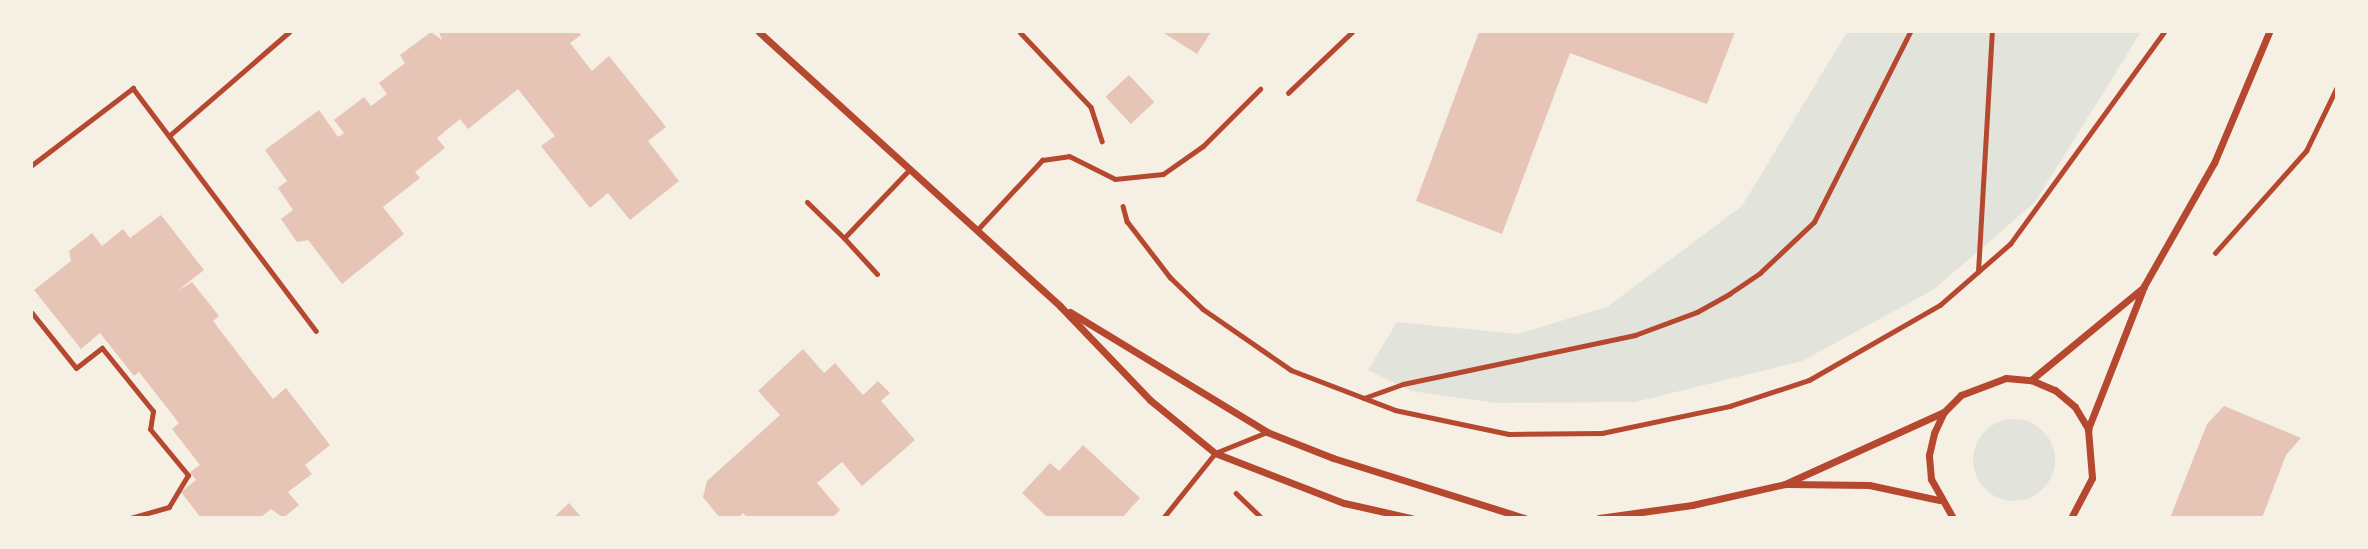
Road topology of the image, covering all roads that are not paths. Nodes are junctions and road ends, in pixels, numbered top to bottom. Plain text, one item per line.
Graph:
1 (759, 32) edge
2 (2269, 32) edge
3 (1261, 89) dead end
4 (910, 169) junction
5 (807, 202) dead end
6 (977, 230) junction
7 (844, 238) junction
8 (877, 274) dead end
9 (2144, 286) junction
10 (1060, 306) junction
11 (32, 313) edge
12 (2031, 380) junction
13 (1944, 412) junction
14 (2088, 429) junction
15 (1267, 432) junction
16 (1215, 453) junction
17 (1785, 484) junction
18 (1940, 500) junction
19 (2078, 514) edge
20 (130, 517) edge
21 (1163, 517) edge
22 (1411, 517) edge
23 (1525, 517) edge
24 (1599, 517) edge
25 (1953, 517) edge
26 (2071, 517) edge

1 - 4 street
2 - 9 street
3 - 6 lane
4 - 6 street
4 - 7 lane
5 - 7 lane
6 - 10 street
7 - 8 lane
9 - 12 street
9 - 14 street
10 - 15 street
10 - 16 street
11 - 20 lane
12 - 13 street
12 - 14 street
13 - 17 street
13 - 18 street
14 - 19 street
15 - 16 lane
15 - 23 street
16 - 21 lane
16 - 22 street
17 - 18 street
17 - 24 street
18 - 25 street
19 - 26 street

